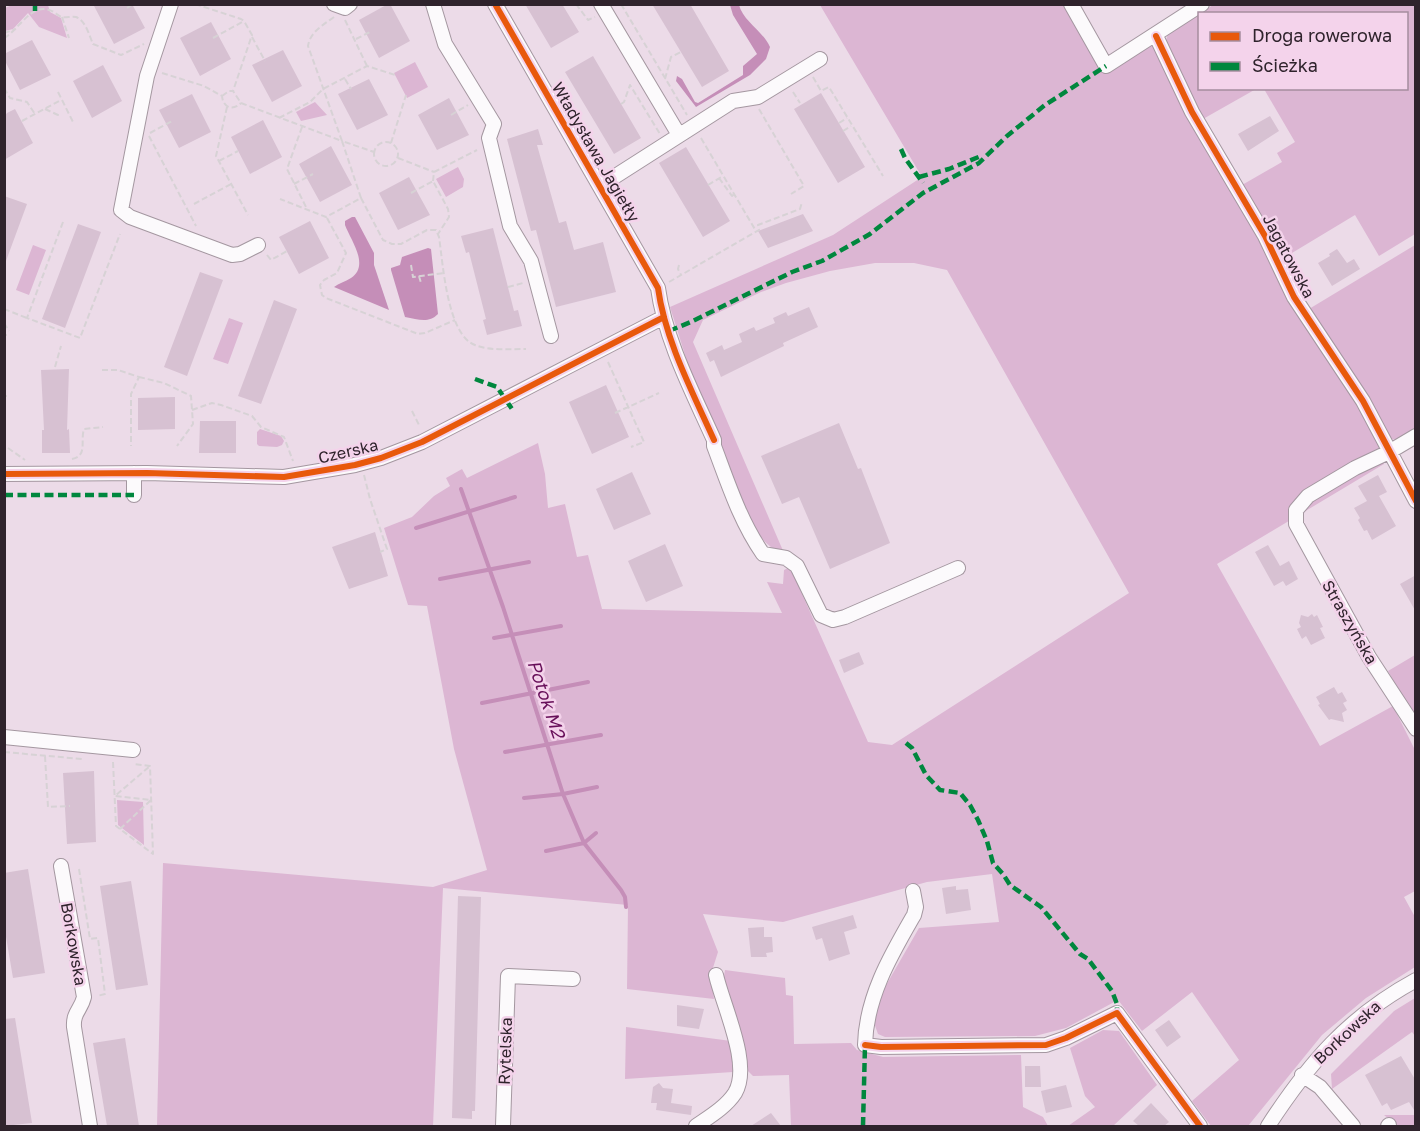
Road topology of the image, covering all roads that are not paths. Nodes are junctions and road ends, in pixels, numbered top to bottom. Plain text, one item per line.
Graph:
1 (171, 4) edge
2 (433, 4) edge
3 (495, 4) edge
4 (1071, 4) edge
5 (1202, 4) edge
6 (604, 8) edge
7 (1156, 36) junction
8 (820, 59) dead end
9 (679, 135) junction
10 (600, 186) junction
11 (258, 245) road end
12 (664, 317) junction
13 (551, 336) dead end
14 (1416, 436) edge
15 (1389, 452) junction
16 (134, 473) junction
17 (4, 474) edge
18 (135, 495) dead end
19 (1416, 501) edge
20 (958, 568) dead end
21 (1416, 729) edge
22 (4, 737) edge
23 (132, 757) road end
24 (61, 866) dead end
25 (913, 891) dead end
26 (716, 975) dead end
27 (573, 980) dead end
28 (1416, 980) edge
29 (1302, 1076) junction
30 (90, 1126) edge
31 (503, 1126) edge
32 (696, 1126) edge
33 (1200, 1126) edge
34 (1268, 1126) edge
35 (1353, 1126) edge

1 - 11 street
2 - 13 street
3 - 10 street, Władysława Jagiełły
4 - 7 street
5 - 7 street
6 - 9 street
7 - 15 street, Jagatowska
8 - 9 street
9 - 10 street
10 - 12 street, Władysława Jagiełły
12 - 16 street, Czerska
12 - 20 street, Władysława Jagiełły
14 - 15 street
15 - 19 street
15 - 21 street, Straszyńska
16 - 17 street, Czerska
16 - 18 street
22 - 23 street
24 - 30 street, Borkowska
25 - 33 street
26 - 32 street
27 - 31 street, Rytelska
28 - 29 street, Borkowska
29 - 34 street, Borkowska
29 - 35 street

